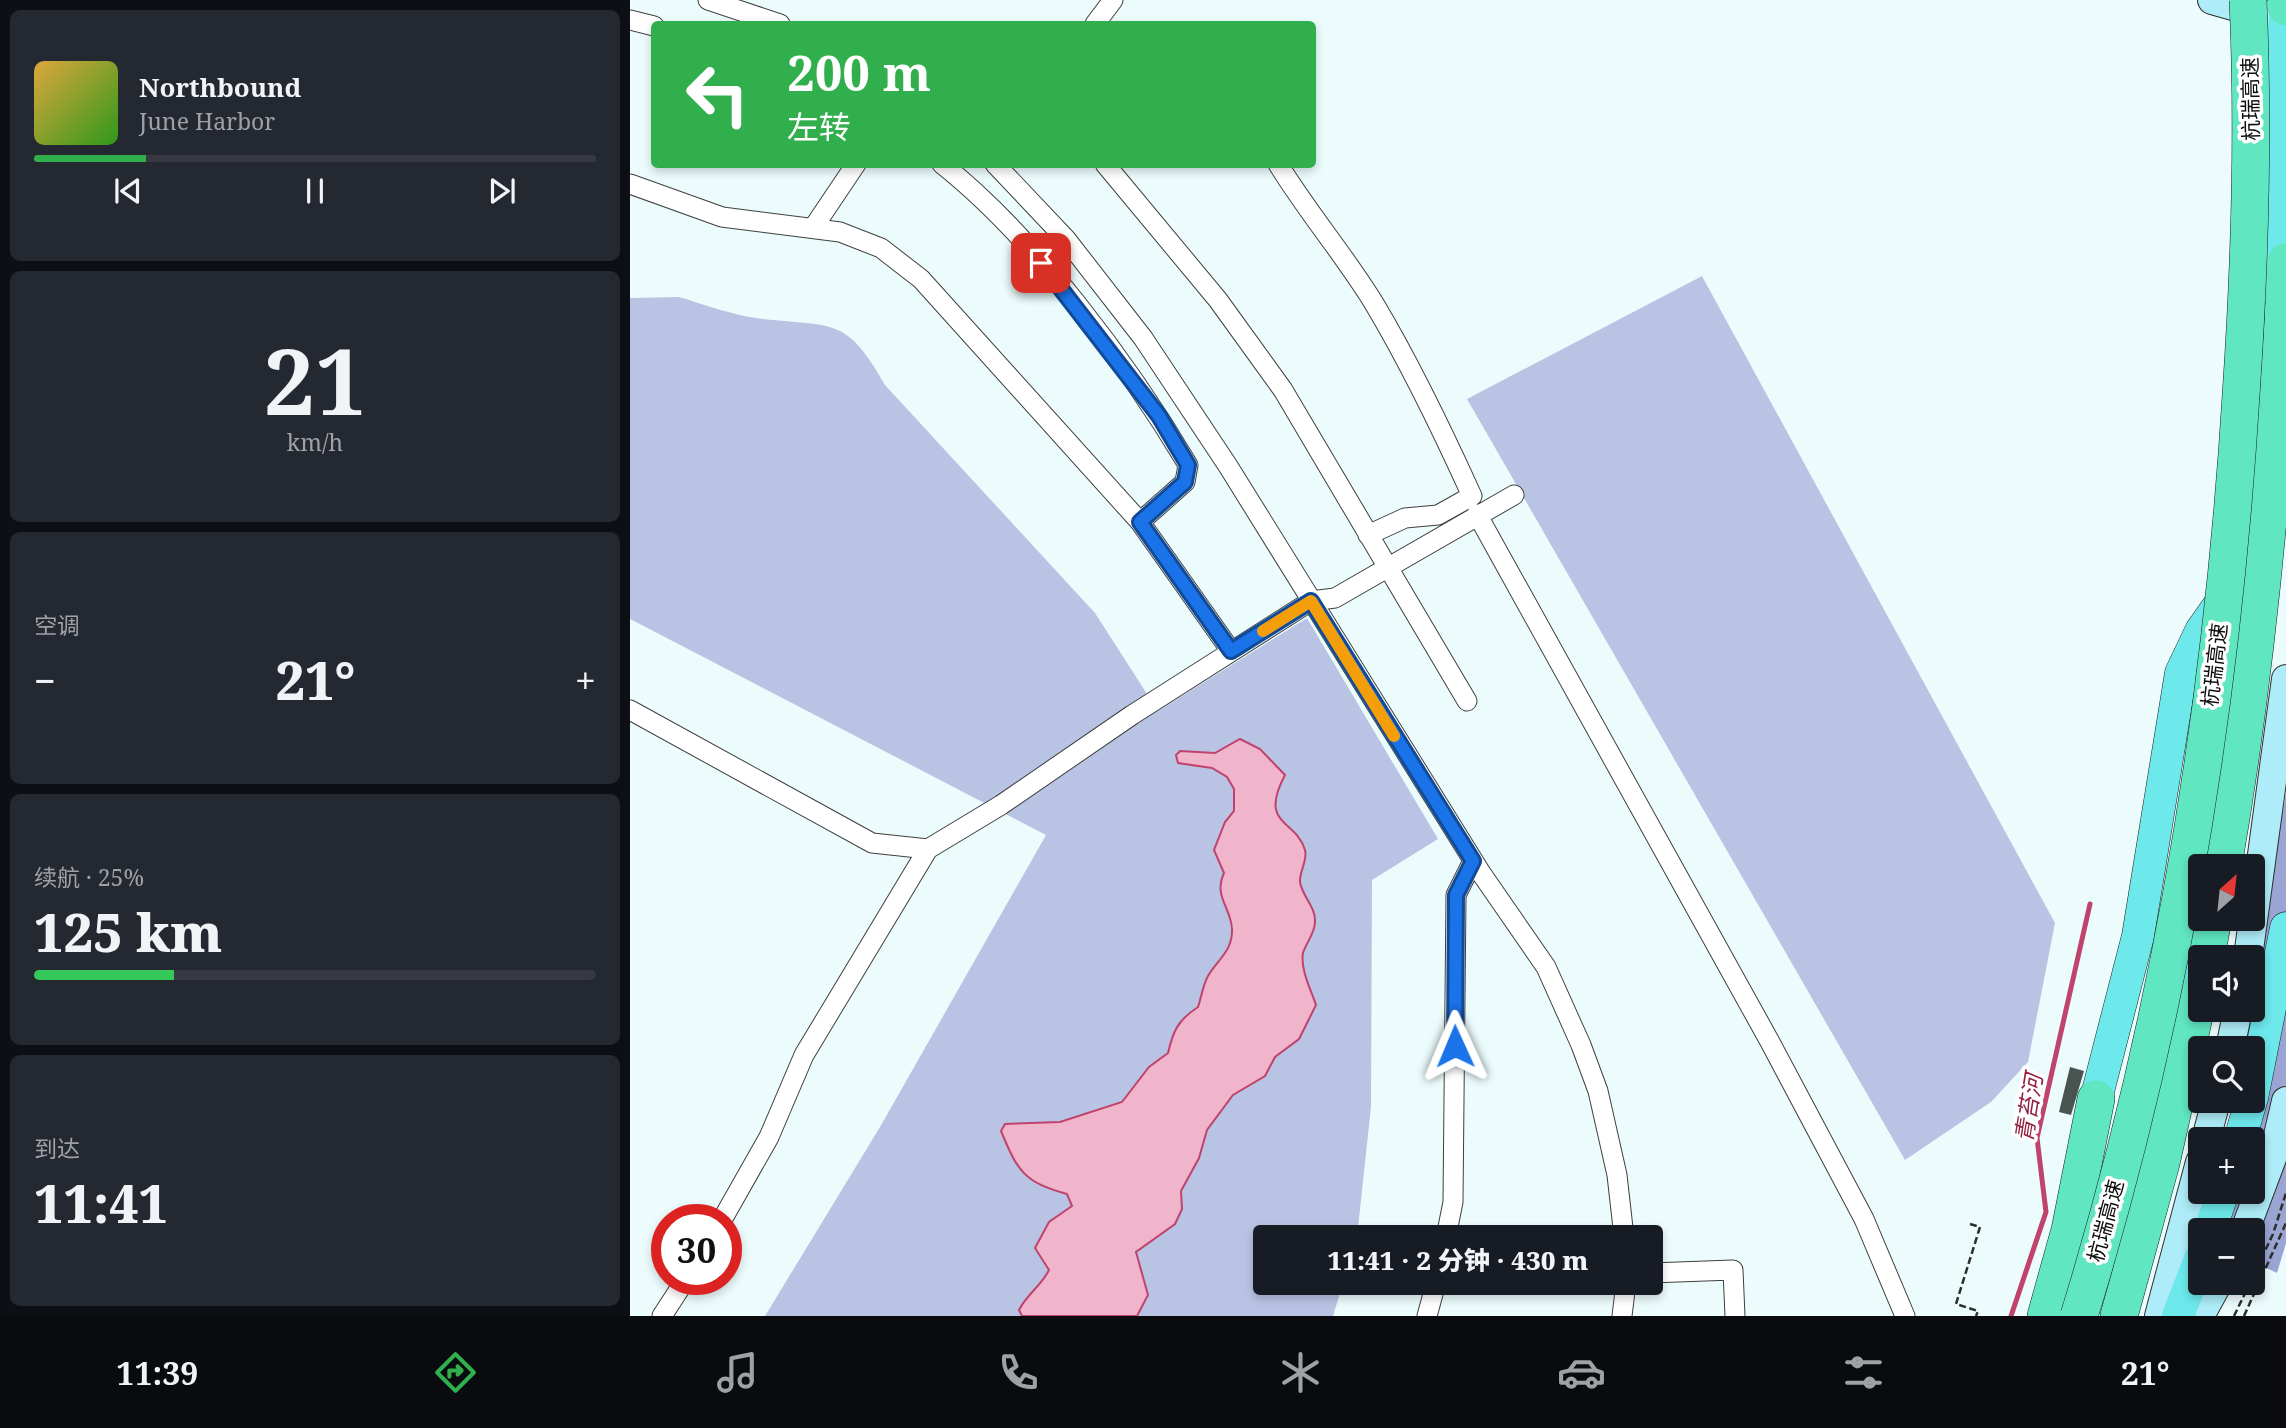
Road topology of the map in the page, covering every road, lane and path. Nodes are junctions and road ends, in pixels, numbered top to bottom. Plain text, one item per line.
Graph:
1 (708, 0) edge
2 (1113, 0) edge
3 (2212, 0) edge
4 (2248, 0) edge
5 (2286, 12) edge
6 (630, 20) edge
7 (771, 21) edge
8 (1098, 21) edge
9 (651, 25) edge
10 (853, 168) edge
11 (947, 168) edge
12 (999, 168) edge
13 (1108, 168) edge
14 (1280, 168) edge
15 (630, 184) edge
16 (813, 228) junction
17 (2286, 261) edge
18 (1514, 495) dead end
19 (1476, 514) junction
20 (1140, 522) junction
21 (1368, 536) junction
22 (2254, 556) junction
23 (1387, 568) junction
24 (1311, 601) junction
25 (1231, 651) junction
26 (2286, 679) edge
27 (1467, 701) dead end
28 (630, 710) edge
29 (928, 849) junction
30 (2210, 854) edge
31 (2225, 854) edge
32 (1473, 861) junction
33 (2286, 928) edge
34 (2194, 931) edge
35 (2250, 945) edge
36 (2193, 1022) edge
37 (2265, 1036) edge
38 (2096, 1099) joint
39 (2286, 1101) edge
40 (2286, 1193) edge
41 (731, 1204) edge
42 (2189, 1204) edge
43 (2250, 1218) edge
44 (2286, 1223) edge
45 (1970, 1224) dead end
46 (1448, 1225) edge
47 (1623, 1225) edge
48 (2265, 1251) edge
49 (1663, 1273) edge
50 (2188, 1290) edge
51 (676, 1295) edge
52 (1433, 1295) edge
53 (1625, 1295) edge
54 (2211, 1295) edge
55 (2244, 1295) edge
56 (662, 1316) edge
57 (1427, 1316) edge
58 (1622, 1316) edge
59 (1734, 1316) edge
60 (1905, 1316) edge
61 (1976, 1316) edge
62 (2046, 1316) edge
63 (2080, 1316) edge
64 (2098, 1316) edge
65 (2119, 1316) edge
66 (2159, 1316) edge
67 (2178, 1316) edge
68 (2200, 1316) edge
69 (2234, 1316) edge
70 (2244, 1316) edge

1 - 7 street
2 - 8 street
3 - 5 main road
4 - 63 highway, 杭瑞高速, bridge
5 - 22 main road
6 - 9 street
10 - 16 street
11 - 20 street
12 - 24 street
13 - 21 street
14 - 21 street
15 - 16 street
16 - 20 street
17 - 31 highway, 杭瑞高速
18 - 19 street
19 - 23 street
19 - 60 street
20 - 25 street
21 - 23 street
22 - 30 main road
22 - 38 main road
23 - 24 street
23 - 27 street
24 - 25 street
24 - 32 street
25 - 29 street
26 - 35 main road
28 - 29 street
29 - 41 street
32 - 46 street
32 - 47 street
33 - 37 main road
34 - 64 main road
36 - 65 highway, 杭瑞高速
38 - 62 highway
39 - 43 main road
40 - 48 path
42 - 66 main road
44 - 70 path
45 - 61 path
49 - 59 street
50 - 67 main road
51 - 56 street
52 - 57 street
53 - 58 street
54 - 68 main road
55 - 69 path

